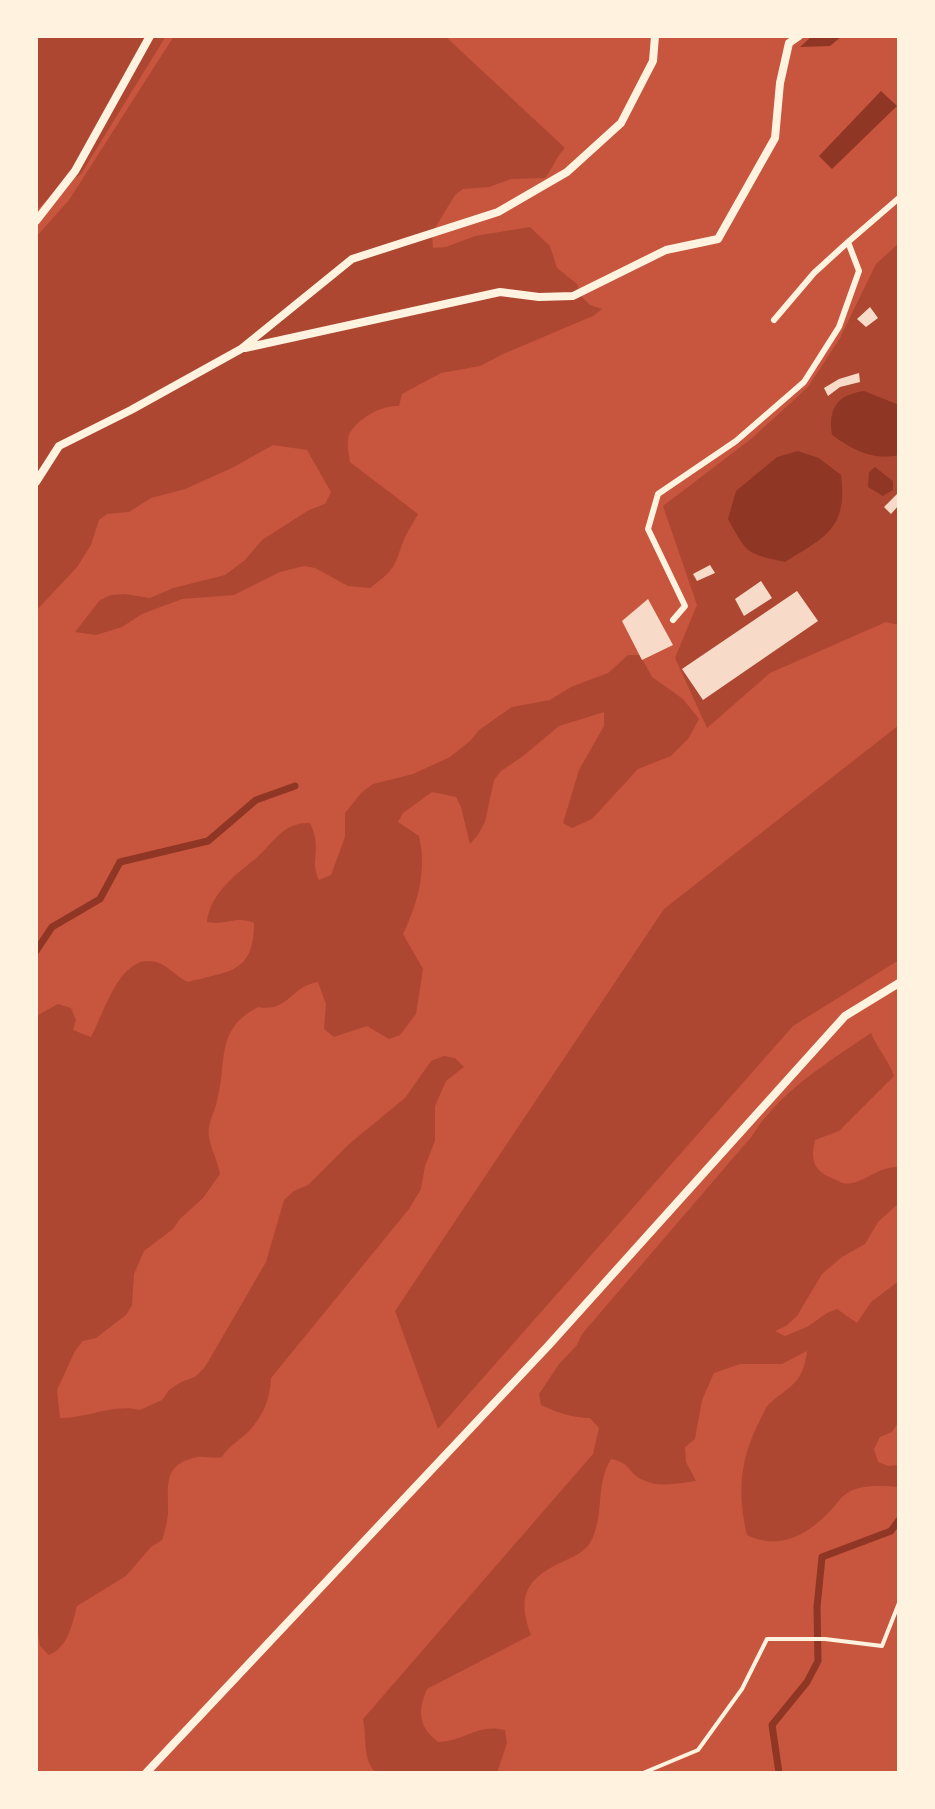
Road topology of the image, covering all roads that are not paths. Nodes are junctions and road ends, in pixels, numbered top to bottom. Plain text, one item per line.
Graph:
1 (150, 36) edge
2 (655, 36) edge
3 (799, 36) edge
4 (899, 198) edge
5 (36, 221) edge
6 (848, 242) junction
7 (774, 320) dead end
8 (241, 349) junction
9 (36, 482) edge
10 (673, 620) dead end
11 (899, 983) edge
12 (146, 1773) edge

1 - 5 street
2 - 8 street
3 - 8 street
4 - 6 lane
6 - 7 lane
6 - 10 lane
8 - 9 street
11 - 12 street

